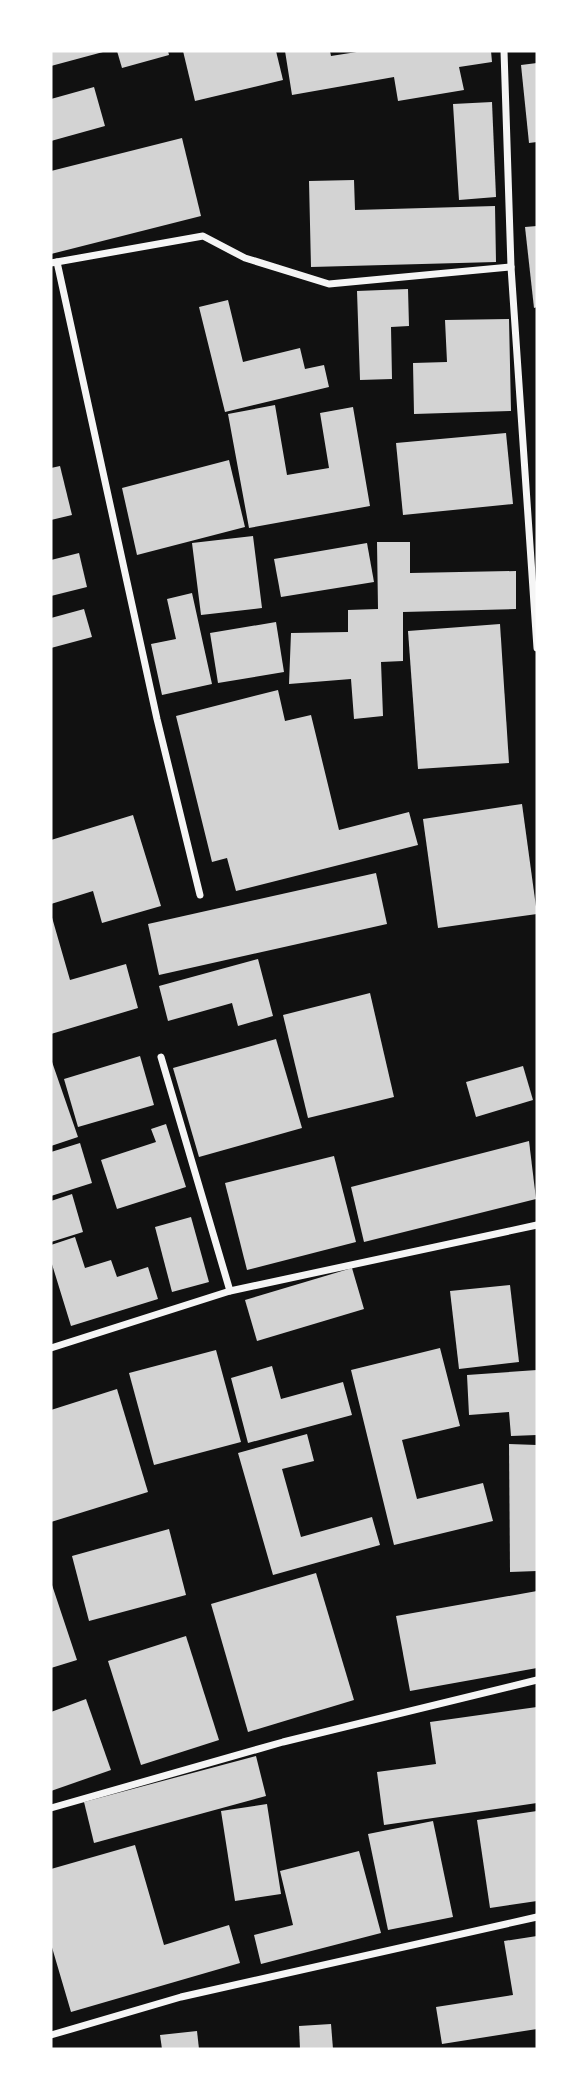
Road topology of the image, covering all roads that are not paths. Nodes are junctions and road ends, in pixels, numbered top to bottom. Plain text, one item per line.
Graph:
1 (504, 51) edge
2 (54, 262) edge
3 (512, 267) junction
4 (537, 648) edge
5 (200, 895) dead end
6 (161, 1057) dead end
7 (537, 1225) edge
8 (230, 1291) junction
9 (51, 1348) edge
10 (537, 1681) edge
11 (51, 1808) edge
12 (537, 1917) edge
13 (51, 2035) edge

1 - 3 street
2 - 3 street
2 - 5 street
3 - 4 street
6 - 8 street
7 - 8 street
8 - 9 street
10 - 11 street
12 - 13 street

